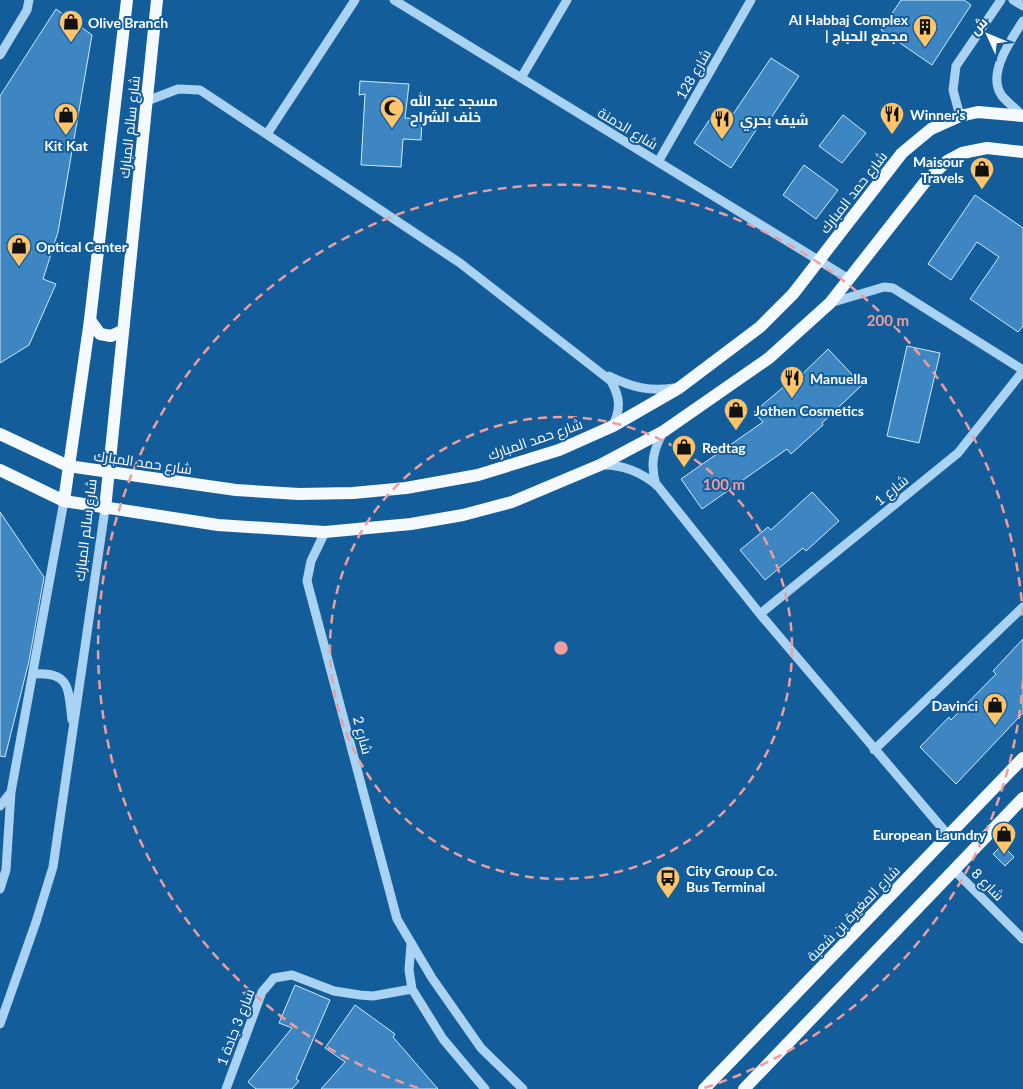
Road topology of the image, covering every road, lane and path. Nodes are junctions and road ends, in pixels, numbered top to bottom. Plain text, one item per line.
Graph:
1 (29, 0) edge
2 (127, 0) edge
3 (158, 0) edge
4 (355, 0) edge
5 (394, 0) edge
6 (568, 0) edge
7 (751, 0) edge
8 (1001, 0) edge
9 (1012, 0) edge
10 (1023, 6) edge
11 (1023, 21) edge
12 (0, 55) edge
13 (521, 78) junction
14 (147, 101) junction
15 (960, 116) junction
16 (1023, 116) edge
17 (267, 134) junction
18 (1023, 152) edge
19 (658, 162) junction
20 (819, 260) junction
21 (848, 279) junction
22 (830, 303) junction
23 (90, 320) junction
24 (122, 331) junction
25 (1023, 371) edge
26 (603, 372) junction
27 (679, 388) junction
28 (613, 426) junction
29 (664, 431) junction
30 (0, 434) edge
31 (600, 464) junction
32 (68, 466) junction
33 (0, 470) edge
34 (108, 472) junction
35 (656, 485) junction
36 (64, 502) junction
37 (104, 509) junction
38 (324, 532) junction
39 (1023, 606) edge
40 (760, 614) junction
41 (33, 674) junction
42 (73, 730) junction
43 (874, 750) junction
44 (1023, 758) edge
45 (12, 792) junction
46 (1023, 798) edge
47 (0, 806) edge
48 (948, 835) junction
49 (0, 854) edge
50 (6, 870) junction
51 (954, 870) junction
52 (0, 889) edge
53 (1023, 939) edge
54 (411, 944) junction
55 (412, 989) junction
56 (0, 1024) edge
57 (226, 1089) edge
58 (485, 1089) edge
59 (523, 1089) edge
60 (704, 1089) edge
61 (744, 1089) edge

1 - 12 street
2 - 23 main road, شارع سالم المبارك
3 - 14 main road, شارع سالم المبارك
4 - 17 street
5 - 13 street, شارع الدمنة
6 - 13 street
7 - 19 street, شارع 128
8 - 15 street
9 - 10 street
11 - 16 street
13 - 19 street, شارع الدمنة
14 - 17 street
14 - 24 main road, شارع سالم المبارك
15 - 16 main road, شارع حمد المبارك
15 - 20 main road, شارع حمد المبارك
17 - 26 street
18 - 21 main road
19 - 20 street, شارع الدمنة
20 - 21 street, شارع الدمنة
20 - 27 main road, شارع حمد المبارك
21 - 22 main road
22 - 25 street, شارع 1
22 - 29 main road
23 - 24 main road
23 - 32 main road, شارع سالم المبارك
24 - 34 main road, شارع سالم المبارك
25 - 40 street, شارع 1
26 - 27 street
26 - 28 street
27 - 28 main road, شارع حمد المبارك
28 - 34 main road, شارع حمد المبارك
29 - 31 main road
29 - 35 street
30 - 32 main road, شارع حمد المبارك
31 - 35 street
31 - 38 main road
32 - 34 main road, شارع حمد المبارك
32 - 36 main road, شارع سالم المبارك
33 - 36 main road
34 - 37 main road, شارع سالم المبارك
35 - 40 street
36 - 37 main road
36 - 41 street, شارع سالم المبارك
37 - 38 main road
37 - 42 street, شارع سالم المبارك
38 - 54 street, شارع 2
39 - 43 street
40 - 43 street
41 - 42 street
41 - 45 street, شارع سالم المبارك
42 - 56 street, شارع سالم المبارك
43 - 48 street
44 - 48 main road, شارع المغيرة بن شعبة
45 - 47 street
45 - 50 street, شارع سالم المبارك
46 - 51 main road
48 - 60 main road, شارع المغيرة بن شعبة
49 - 50 street
50 - 52 street, شارع سالم المبارك
51 - 53 street, شارع 8
51 - 61 main road
54 - 55 street
54 - 59 street, شارع 2
55 - 57 street, شارع 3 جادة 1
55 - 58 street

